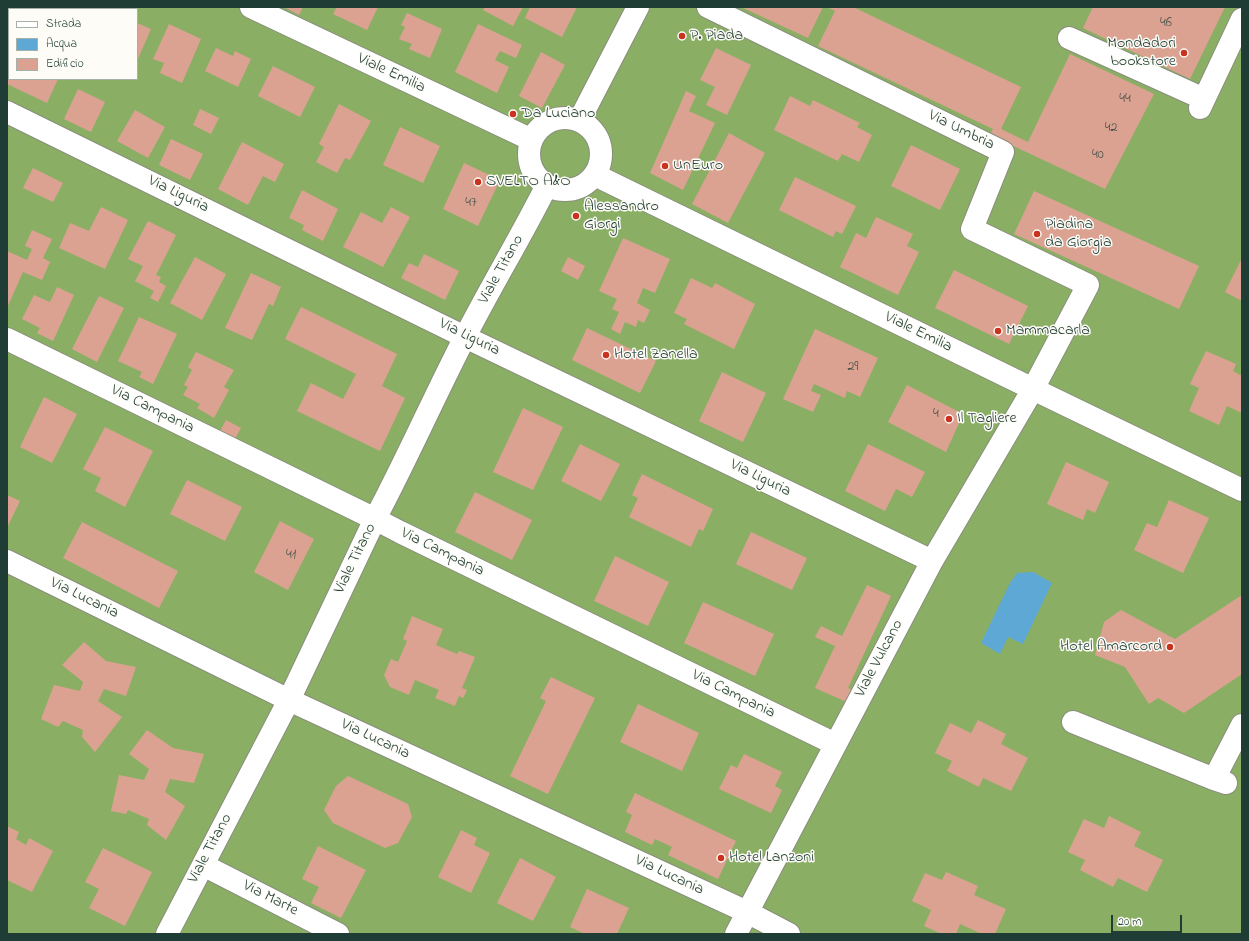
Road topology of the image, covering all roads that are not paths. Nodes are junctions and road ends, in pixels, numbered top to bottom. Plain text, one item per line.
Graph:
1 (251, 7) edge
2 (638, 7) edge
3 (708, 7) edge
4 (1242, 19) edge
5 (1069, 38) dead end
6 (7, 112) edge
7 (579, 122) junction
8 (532, 140) junction
9 (595, 174) junction
10 (547, 185) junction
11 (465, 337) junction
12 (7, 339) edge
13 (1033, 390) junction
14 (1242, 490) edge
15 (375, 519) junction
16 (7, 561) edge
17 (932, 561) junction
18 (289, 700) junction
19 (1073, 722) dead end
20 (1242, 725) edge
21 (835, 744) junction
22 (203, 865) junction
23 (747, 912) junction
24 (167, 934) edge
25 (338, 934) edge
26 (736, 934) edge
27 (789, 934) edge

1 - 8 street, Viale Emilia
2 - 7 street
3 - 13 street, Via Umbria
4 - 5 street
6 - 11 street, Via Liguria
7 - 8 street
7 - 9 street
8 - 10 street
9 - 10 street
9 - 13 street, Viale Emilia
10 - 11 street, Viale Titano
11 - 15 street, Viale Titano
11 - 17 street, Via Liguria
12 - 15 street, Via Campania
13 - 14 street, Viale Emilia
13 - 17 street, Viale Vulcano
15 - 18 street, Viale Titano
15 - 21 street, Via Campania
16 - 18 street, Via Lucania
17 - 21 street, Viale Vulcano
18 - 22 street, Viale Titano
18 - 23 street, Via Lucania
19 - 20 street
21 - 23 street, Viale Vulcano
22 - 24 street, Viale Titano
22 - 25 street, Via Marte
23 - 26 street, Viale Vulcano
23 - 27 street, Via Lucania

